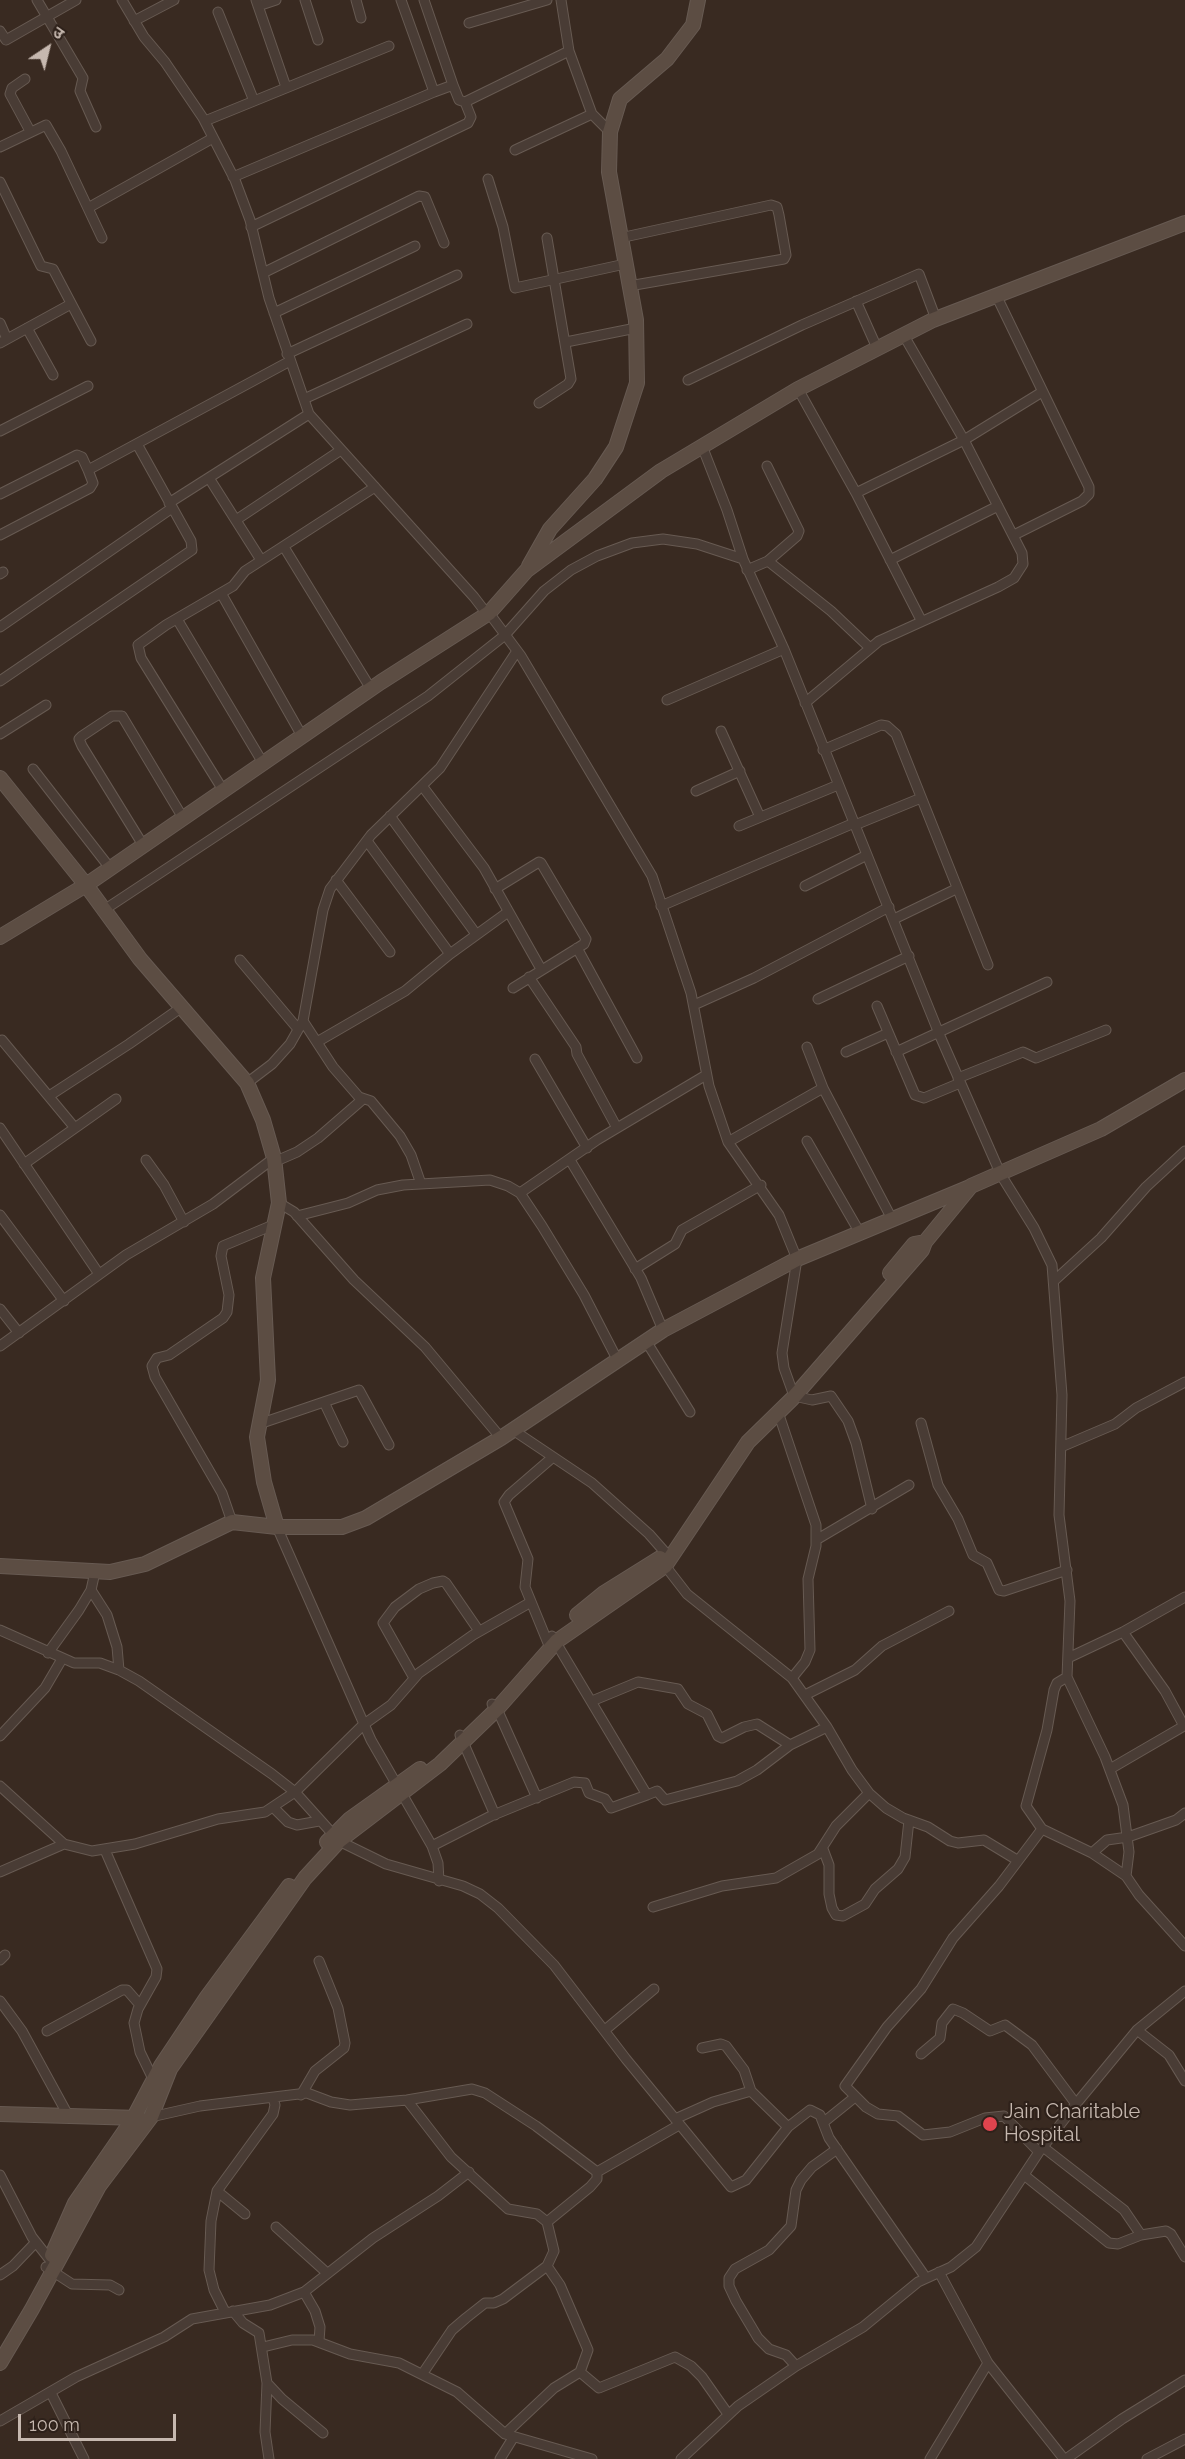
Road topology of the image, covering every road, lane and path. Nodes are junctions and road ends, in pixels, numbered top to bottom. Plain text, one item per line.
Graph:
1 (37, 0) edge
2 (76, 0) edge
3 (122, 0) edge
4 (174, 0) edge
5 (276, 0) edge
6 (305, 0) edge
7 (356, 0) edge
8 (401, 0) edge
9 (424, 0) edge
10 (547, 0) edge
11 (561, 0) edge
12 (698, 0) edge
13 (257, 3) edge
14 (218, 12) dead end
15 (48, 17) junction
16 (362, 18) dead end
17 (134, 21) junction
18 (469, 22) dead end
19 (0, 31) edge
20 (318, 40) dead end
21 (3, 42) edge
22 (389, 46) dead end
23 (569, 51) junction
24 (26, 79) dead end
25 (453, 85) junction
26 (286, 87) junction
27 (434, 92) junction
28 (254, 101) junction
29 (465, 102) junction
30 (592, 114) junction
31 (205, 121) junction
32 (96, 128) dead end
33 (30, 131) junction
34 (610, 132) junction
35 (213, 138) junction
36 (0, 147) edge
37 (515, 150) dead end
38 (233, 177) junction
39 (488, 179) dead end
40 (0, 182) edge
41 (88, 208) junction
42 (1185, 224) edge
43 (251, 227) junction
44 (102, 238) dead end
45 (547, 238) dead end
46 (620, 238) junction
47 (444, 243) dead end
48 (415, 246) dead end
49 (625, 264) junction
50 (262, 273) junction
51 (457, 275) dead end
52 (555, 280) junction
53 (629, 286) junction
54 (996, 295) junction
55 (856, 301) junction
56 (71, 304) junction
57 (274, 314) junction
58 (936, 319) junction
59 (0, 323) edge
60 (467, 324) dead end
61 (27, 328) junction
62 (636, 328) junction
63 (903, 334) junction
64 (4, 341) edge
65 (91, 341) dead end
66 (566, 342) junction
67 (877, 348) junction
68 (289, 358) junction
69 (53, 375) dead end
70 (688, 380) dead end
71 (88, 386) dead end
72 (798, 388) junction
73 (1042, 392) junction
74 (304, 399) junction
75 (539, 403) dead end
76 (309, 414) junction
77 (0, 431) edge
78 (964, 440) junction
79 (136, 444) junction
80 (702, 446) junction
81 (341, 450) junction
82 (767, 466) dead end
83 (88, 470) junction
84 (209, 478) junction
85 (375, 487) junction
86 (856, 493) junction
87 (0, 494) edge
88 (171, 505) junction
89 (998, 506) junction
90 (236, 520) junction
91 (0, 535) edge
92 (1014, 535) junction
93 (284, 547) junction
94 (743, 559) junction
95 (261, 560) junction
96 (890, 560) junction
97 (768, 561) junction
98 (527, 570) junction
99 (747, 570) junction
100 (221, 593) junction
101 (488, 614) junction
102 (177, 619) junction
103 (921, 620) junction
104 (0, 627) edge
105 (505, 635) junction
106 (869, 647) junction
107 (784, 649) junction
108 (517, 651) junction
109 (0, 681) edge
110 (371, 688) junction
111 (668, 700) dead end
112 (805, 703) junction
113 (46, 705) dead end
114 (721, 730) dead end
115 (0, 734) edge
116 (302, 736) junction
117 (824, 750) junction
118 (263, 763) junction
119 (33, 769) dead end
120 (740, 771) junction
121 (0, 778) edge
122 (838, 785) junction
123 (423, 787) junction
124 (223, 790) junction
125 (696, 791) dead end
126 (921, 798) junction
127 (390, 816) junction
128 (183, 818) junction
129 (760, 818) junction
130 (854, 824) junction
131 (739, 826) dead end
132 (367, 841) junction
133 (143, 845) junction
134 (867, 855) junction
135 (110, 868) junction
136 (336, 880) junction
137 (86, 885) junction
138 (805, 886) dead end
139 (495, 889) junction
140 (956, 890) junction
141 (661, 906) junction
142 (889, 907) junction
143 (104, 910) junction
144 (508, 912) junction
145 (894, 919) junction
146 (476, 934) junction
147 (0, 937) edge
148 (577, 948) junction
149 (390, 952) dead end
150 (450, 954) junction
151 (909, 956) junction
152 (240, 960) dead end
153 (988, 965) dead end
154 (541, 969) junction
155 (529, 977) junction
156 (1047, 982) dead end
157 (513, 988) dead end
158 (818, 999) dead end
159 (694, 1005) junction
160 (182, 1006) junction
161 (877, 1006) dead end
162 (300, 1025) junction
163 (1106, 1030) dead end
164 (938, 1032) junction
165 (888, 1033) junction
166 (2, 1040) dead end
167 (317, 1042) junction
168 (807, 1047) dead end
169 (846, 1052) dead end
170 (896, 1052) junction
171 (637, 1058) dead end
172 (535, 1059) dead end
173 (706, 1075) junction
174 (959, 1080) junction
175 (1185, 1080) edge
176 (246, 1083) junction
177 (823, 1088) junction
178 (49, 1096) junction
179 (116, 1099) dead end
180 (363, 1099) junction
181 (0, 1128) edge
182 (75, 1128) junction
183 (617, 1128) junction
184 (807, 1141) dead end
185 (728, 1142) junction
186 (587, 1148) junction
187 (1185, 1150) edge
188 (146, 1160) dead end
189 (274, 1160) junction
190 (570, 1160) junction
191 (24, 1164) junction
192 (1001, 1175) junction
193 (421, 1184) junction
194 (761, 1185) junction
195 (971, 1186) junction
196 (520, 1193) junction
197 (279, 1203) junction
198 (0, 1215) edge
199 (297, 1216) junction
200 (892, 1219) junction
201 (184, 1222) junction
202 (273, 1225) junction
203 (860, 1233) junction
204 (797, 1259) junction
205 (635, 1269) junction
206 (99, 1274) junction
207 (1055, 1280) junction
208 (64, 1301) junction
209 (0, 1310) edge
210 (663, 1330) junction
211 (19, 1333) junction
212 (646, 1341) junction
213 (0, 1346) edge
214 (618, 1361) junction
215 (1185, 1382) edge
216 (793, 1393) junction
217 (324, 1402) junction
218 (690, 1412) dead end
219 (778, 1412) junction
220 (921, 1423) dead end
221 (259, 1424) junction
222 (507, 1434) junction
223 (343, 1443) dead end
224 (389, 1445) dead end
225 (1061, 1447) junction
226 (553, 1457) junction
227 (909, 1485) dead end
228 (872, 1509) junction
229 (232, 1522) junction
230 (277, 1527) junction
231 (816, 1540) junction
232 (665, 1559) junction
233 (0, 1566) edge
234 (1067, 1570) junction
235 (95, 1572) junction
236 (91, 1590) junction
237 (1185, 1597) edge
238 (531, 1602) junction
239 (949, 1611) dead end
240 (0, 1630) edge
241 (479, 1631) junction
242 (1123, 1632) junction
243 (551, 1641) junction
244 (48, 1653) junction
245 (1068, 1658) junction
246 (62, 1659) junction
247 (119, 1670) junction
248 (1067, 1677) junction
249 (414, 1678) junction
250 (792, 1678) junction
251 (805, 1695) junction
252 (592, 1701) junction
253 (494, 1707) junction
254 (363, 1725) junction
255 (827, 1727) junction
256 (0, 1736) edge
257 (461, 1739) junction
258 (790, 1745) junction
259 (1110, 1769) junction
260 (0, 1786) edge
261 (400, 1789) junction
262 (295, 1792) junction
263 (869, 1793) junction
264 (647, 1795) junction
265 (537, 1798) junction
266 (274, 1808) junction
267 (1185, 1814) edge
268 (495, 1815) junction
269 (909, 1820) junction
270 (319, 1821) junction
271 (1042, 1829) junction
272 (336, 1838) junction
273 (1128, 1838) junction
274 (64, 1844) junction
275 (432, 1846) junction
276 (823, 1849) junction
277 (105, 1850) junction
278 (1092, 1853) junction
279 (1017, 1860) junction
280 (0, 1872) edge
281 (1126, 1876) junction
282 (439, 1881) junction
283 (653, 1907) dead end
284 (1185, 1946) edge
285 (319, 1960) dead end
286 (654, 1989) dead end
287 (1185, 1991) edge
288 (0, 2001) edge
289 (140, 2005) junction
290 (605, 2030) junction
291 (1137, 2030) junction
292 (47, 2031) dead end
293 (702, 2048) dead end
294 (921, 2054) dead end
295 (1185, 2081) edge
296 (158, 2086) junction
297 (751, 2091) junction
298 (301, 2095) junction
299 (273, 2097) junction
300 (855, 2097) junction
301 (407, 2100) junction
302 (1076, 2104) junction
303 (0, 2114) edge
304 (69, 2116) junction
305 (152, 2117) junction
306 (133, 2119) junction
307 (677, 2122) junction
308 (824, 2122) junction
309 (788, 2127) junction
310 (837, 2150) junction
311 (1041, 2150) junction
312 (469, 2172) junction
313 (597, 2172) junction
314 (0, 2175) edge
315 (1024, 2175) junction
316 (218, 2191) junction
317 (245, 2214) dead end
318 (547, 2222) junction
319 (276, 2227) dead end
320 (1141, 2235) junction
321 (35, 2243) junction
322 (1185, 2257) edge
323 (51, 2266) junction
324 (547, 2266) junction
325 (939, 2272) junction
326 (327, 2273) junction
327 (0, 2275) edge
328 (926, 2278) junction
329 (119, 2290) dead end
330 (304, 2292) junction
331 (229, 2312) junction
332 (319, 2342) junction
333 (0, 2345) edge
334 (263, 2347) junction
335 (0, 2362) edge
336 (988, 2363) junction
337 (796, 2366) junction
338 (580, 2372) junction
339 (423, 2373) junction
340 (1185, 2380) edge
341 (267, 2383) junction
342 (51, 2393) junction
343 (728, 2414) junction
344 (0, 2421) edge
345 (323, 2433) dead end
346 (509, 2436) junction
347 (1185, 2439) edge
348 (1065, 2458) edge
349 (84, 2459) edge
350 (269, 2459) edge
351 (500, 2459) edge
352 (592, 2459) edge
353 (681, 2459) edge
354 (930, 2459) edge
355 (1147, 2459) edge

1 - 15 street
2 - 15 street
3 - 17 street
4 - 17 street
5 - 13 street
6 - 20 street
7 - 16 street
8 - 27 street
9 - 25 street
10 - 18 street
11 - 23 street
12 - 34 street
13 - 26 street
14 - 28 street
15 - 21 street
15 - 32 street
17 - 31 street
19 - 21 street
22 - 26 street
23 - 29 street
23 - 30 street
24 - 33 street
25 - 27 street
25 - 29 street
26 - 28 street
27 - 38 street
28 - 31 street
29 - 43 street
30 - 34 street
30 - 37 street
31 - 35 street
33 - 36 street
33 - 41 street
34 - 46 street
35 - 38 street
35 - 41 street
38 - 43 street
39 - 52 street
40 - 56 street
41 - 44 street
42 - 54 street
43 - 50 street
45 - 52 street
46 - 49 street
46 - 53 street
47 - 50 street
48 - 57 street
49 - 52 street
49 - 53 street
50 - 57 street
51 - 68 street
52 - 66 street
53 - 62 street
54 - 58 street
54 - 73 street
55 - 58 street
55 - 67 street
55 - 70 street
56 - 61 street
56 - 65 street
57 - 68 street
58 - 63 street
59 - 64 street
60 - 74 street
61 - 64 street
61 - 69 street
62 - 66 street
62 - 98 street
63 - 67 street
63 - 78 street
66 - 75 street
67 - 72 street
68 - 74 street
68 - 79 street
71 - 77 street
72 - 80 street
72 - 86 street
73 - 78 street
73 - 92 street
74 - 76 street
76 - 81 street
76 - 84 street
78 - 86 street
78 - 89 street
79 - 83 street
79 - 88 street
80 - 94 street
80 - 98 street
81 - 85 street
81 - 90 street
82 - 97 street
83 - 87 street
83 - 91 street
84 - 88 street
84 - 90 street
85 - 93 street
85 - 101 street
86 - 96 street
88 - 104 street
88 - 109 street
89 - 92 street
89 - 96 street
90 - 95 street
92 - 103 street
93 - 95 street
93 - 110 street
94 - 99 street
94 - 105 street
95 - 100 street
96 - 103 street
97 - 99 street
97 - 106 street
98 - 101 street
99 - 107 street
100 - 102 street
100 - 116 street
101 - 105 street
101 - 110 street
102 - 118 street
102 - 124 street
103 - 106 street
105 - 108 street
105 - 143 street
106 - 112 street
107 - 111 street
107 - 112 street
108 - 123 street
108 - 141 street
110 - 116 street
112 - 117 street
113 - 115 street
114 - 120 street
116 - 118 street
117 - 122 street
117 - 126 street
118 - 124 street
119 - 135 street
120 - 125 street
120 - 129 street
121 - 137 street
122 - 129 street
122 - 130 street
123 - 127 street
123 - 139 street
124 - 128 street
126 - 130 street
126 - 140 street
127 - 132 street
127 - 146 street
128 - 133 street
128 - 133 street
129 - 131 street
130 - 134 street
130 - 141 street
132 - 136 street
132 - 150 street
133 - 135 street
134 - 138 street
134 - 142 street
135 - 137 street
136 - 149 street
136 - 162 street
137 - 143 street
137 - 147 street
139 - 144 street
139 - 148 street
140 - 145 street
140 - 153 street
141 - 159 street
142 - 145 street
142 - 159 street
143 - 160 street
144 - 146 street
144 - 154 street
145 - 151 street
146 - 150 street
148 - 154 street
148 - 171 street
150 - 167 street
151 - 158 street
151 - 164 street
152 - 162 street
154 - 155 street
155 - 157 street
155 - 183 street
156 - 164 street
159 - 173 street
160 - 176 street
160 - 178 street
161 - 165 street
162 - 167 street
162 - 176 street
163 - 174 street
164 - 170 street
164 - 174 street
165 - 169 street
165 - 170 street
166 - 178 street
167 - 180 street
168 - 177 street
170 - 174 street
172 - 186 street
173 - 183 street
173 - 185 street
174 - 192 street
175 - 192 street
176 - 189 street
177 - 185 street
177 - 200 street
178 - 182 street
179 - 182 street
180 - 189 street
180 - 193 street
181 - 191 street
182 - 191 street
183 - 186 street
184 - 203 street
185 - 194 street
186 - 190 street
187 - 207 street
188 - 201 street
189 - 197 street
189 - 201 street
190 - 196 street
190 - 205 street
191 - 206 street
192 - 195 street
192 - 207 street
193 - 196 street
193 - 199 street
194 - 204 street
194 - 205 street
195 - 200 street
195 - 216 street
196 - 214 street
197 - 199 street
197 - 202 street
198 - 208 street
199 - 222 street
200 - 203 street
201 - 206 street
202 - 221 street
202 - 229 street
203 - 204 street
204 - 210 street
204 - 216 street
205 - 210 street
206 - 208 street
207 - 225 street
208 - 211 street
209 - 211 street
210 - 212 street
211 - 213 street
212 - 214 street
212 - 218 street
214 - 222 street
215 - 225 street
216 - 219 street
216 - 228 street
216 - 232 street
217 - 221 street
217 - 223 street
217 - 224 street
219 - 231 street
219 - 232 street
220 - 234 street
221 - 230 street
222 - 226 street
222 - 230 street
225 - 234 street
226 - 232 street
226 - 238 street
227 - 228 street
228 - 231 street
229 - 230 street
229 - 235 street
230 - 254 street
231 - 250 street
232 - 243 street
232 - 250 street
233 - 235 street
234 - 245 street
235 - 236 street
236 - 244 street
236 - 247 street
237 - 242 street
238 - 241 street
238 - 243 street
239 - 251 street
240 - 244 street
241 - 249 street
241 - 249 street
242 - 245 street
242 - 259 street
243 - 252 street
243 - 253 street
244 - 246 street
245 - 248 street
246 - 247 street
246 - 256 street
247 - 262 street
248 - 259 street
248 - 271 street
249 - 254 street
250 - 251 street
251 - 255 street
252 - 258 street
252 - 264 street
253 - 257 street
253 - 265 street
254 - 261 street
254 - 262 street
255 - 258 street
255 - 263 street
257 - 261 street
257 - 268 street
258 - 264 street
259 - 273 street
260 - 274 street
261 - 272 street
261 - 275 street
262 - 266 street
262 - 270 street
263 - 269 street
263 - 276 street
264 - 265 street
265 - 268 street
266 - 270 street
266 - 277 street
267 - 273 street
268 - 275 street
269 - 276 street
269 - 279 street
270 - 272 street
271 - 278 street
271 - 279 street
272 - 282 street
272 - 296 street
273 - 278 street
273 - 281 street
274 - 277 street
274 - 280 street
275 - 282 street
276 - 283 street
277 - 289 street
278 - 281 street
279 - 300 street
281 - 284 street
282 - 290 street
285 - 298 street
286 - 290 street
287 - 291 street
288 - 304 street
289 - 292 street
289 - 296 street
290 - 307 street
291 - 295 street
291 - 302 street
293 - 297 street
294 - 302 street
296 - 305 street
296 - 306 street
297 - 307 street
297 - 309 street
298 - 299 street
298 - 301 street
299 - 305 street
299 - 316 street
300 - 308 street
300 - 311 street
301 - 312 street
301 - 313 street
302 - 311 street
303 - 304 street
304 - 306 street
305 - 306 street
305 - 323 street
306 - 323 street
307 - 309 street
307 - 313 street
308 - 309 street
308 - 310 street
310 - 328 street
310 - 337 street
311 - 315 street
311 - 320 street
312 - 318 street
312 - 326 street
313 - 318 street
314 - 321 street
315 - 320 street
315 - 325 street
316 - 317 street
316 - 331 street
318 - 324 street
319 - 326 street
320 - 322 street
321 - 323 street
321 - 327 street
323 - 329 street
323 - 333 street
323 - 335 street
324 - 338 street
324 - 339 street
325 - 328 street
325 - 336 street
326 - 330 street
328 - 337 street
330 - 331 street
330 - 332 street
331 - 334 street
331 - 342 street
332 - 334 street
332 - 339 street
334 - 341 street
336 - 348 street
336 - 354 street
337 - 343 street
338 - 343 street
338 - 346 street
339 - 346 street
340 - 348 street
341 - 345 street
341 - 350 street
342 - 344 street
342 - 349 street
343 - 353 street
346 - 351 street
346 - 352 street
347 - 355 street

